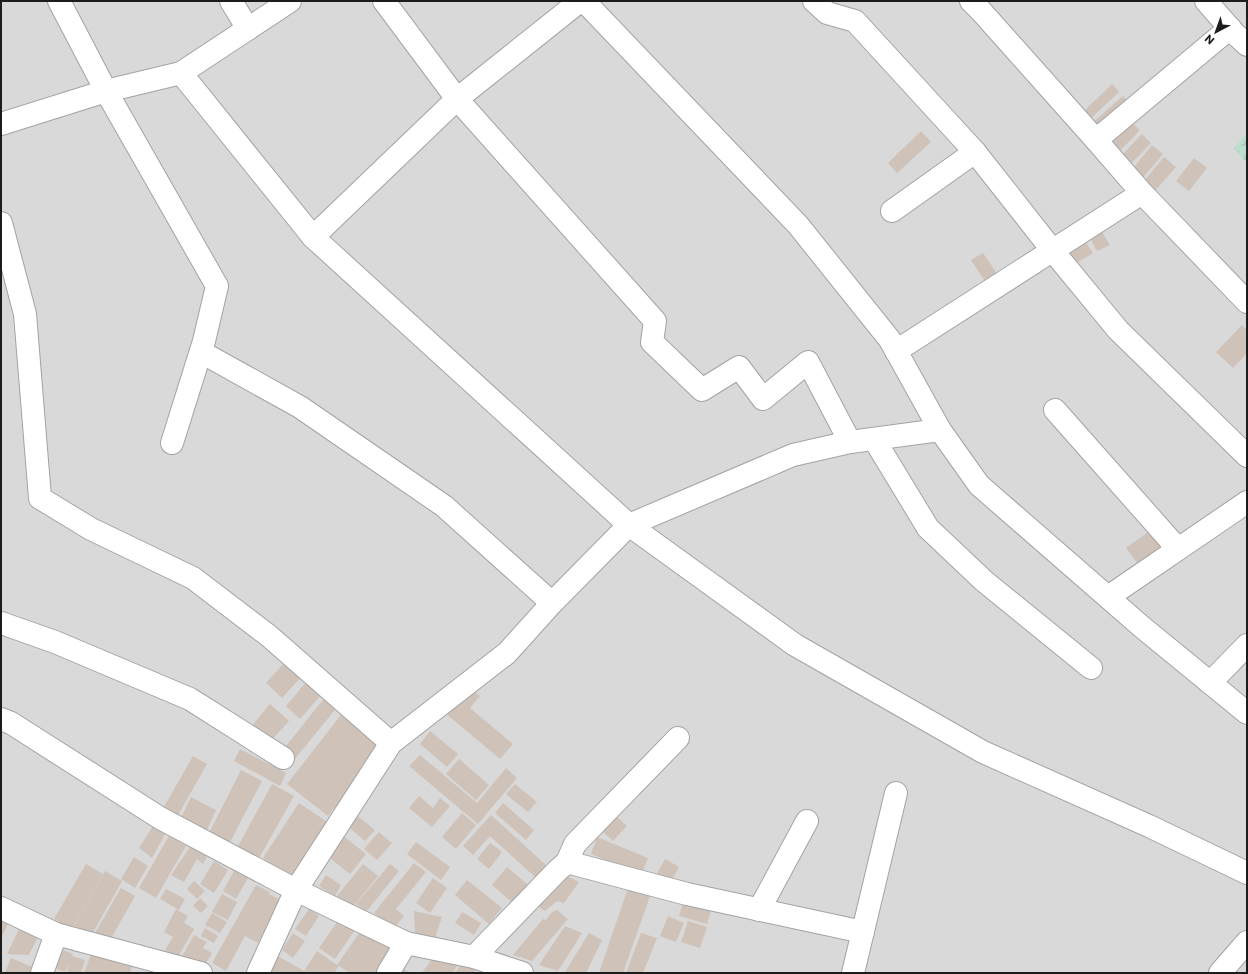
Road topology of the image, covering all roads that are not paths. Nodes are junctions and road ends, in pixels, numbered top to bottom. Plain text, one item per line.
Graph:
1 (59, 1) edge
2 (231, 1) edge
3 (290, 1) edge
4 (384, 1) edge
5 (580, 1) edge
6 (584, 1) edge
7 (814, 1) edge
8 (970, 1) edge
9 (1206, 1) edge
10 (1230, 28) junction
11 (248, 29) junction
12 (1247, 45) edge
13 (181, 73) junction
14 (106, 91) junction
15 (457, 99) junction
16 (1, 124) edge
17 (1096, 140) junction
18 (975, 152) junction
19 (1142, 193) junction
20 (892, 212) dead end
21 (1, 223) edge
22 (313, 237) junction
23 (1052, 251) junction
24 (1247, 302) edge
25 (896, 351) junction
26 (201, 352) junction
27 (1054, 410) dead end
28 (940, 430) junction
29 (874, 439) junction
30 (850, 442) junction
31 (172, 443) dead end
32 (1247, 456) edge
33 (1247, 502) edge
34 (629, 525) junction
35 (1178, 549) junction
36 (1108, 597) junction
37 (552, 603) junction
38 (1, 623) edge
39 (1247, 645) edge
40 (1091, 668) dead end
41 (1210, 683) junction
42 (1247, 713) edge
43 (1, 719) edge
44 (678, 738) dead end
45 (391, 743) junction
46 (283, 758) dead end
47 (896, 793) dead end
48 (808, 820) dead end
49 (568, 862) junction
50 (1247, 873) edge
51 (296, 890) junction
52 (1, 908) edge
53 (759, 910) junction
54 (863, 932) junction
55 (56, 934) junction
56 (1247, 942) edge
57 (406, 943) junction
58 (474, 957) junction
59 (138, 965) edge
60 (42, 973) edge
61 (201, 973) edge
62 (258, 973) edge
63 (388, 973) edge
64 (522, 973) edge
65 (852, 973) edge
66 (1220, 973) edge

1 - 14 street
2 - 11 street
3 - 11 street
4 - 15 street
5 - 15 street
6 - 25 street
7 - 18 street
8 - 17 street
9 - 10 street
10 - 12 street
10 - 17 street
11 - 13 street
13 - 14 street
13 - 22 street
14 - 16 street
14 - 26 street
15 - 22 street
15 - 30 street
17 - 19 street
18 - 20 street
18 - 23 street
19 - 23 street
19 - 24 street
21 - 45 street
22 - 34 street
23 - 25 street
23 - 32 street
25 - 28 street
26 - 31 street
26 - 37 street
27 - 35 street
28 - 29 street
28 - 36 street
29 - 30 street
29 - 40 street
30 - 34 street
33 - 35 street
34 - 37 street
34 - 50 street
35 - 36 street
36 - 41 street
37 - 45 street
38 - 46 street
39 - 41 street
41 - 42 street
43 - 51 street
44 - 49 street
45 - 51 street
47 - 54 street
48 - 53 street
49 - 53 street
49 - 58 street
51 - 57 street
51 - 62 street
52 - 55 street
53 - 54 street
54 - 65 street
55 - 59 street
55 - 60 street
56 - 66 street
57 - 58 street
57 - 63 street
58 - 64 street
59 - 61 street

